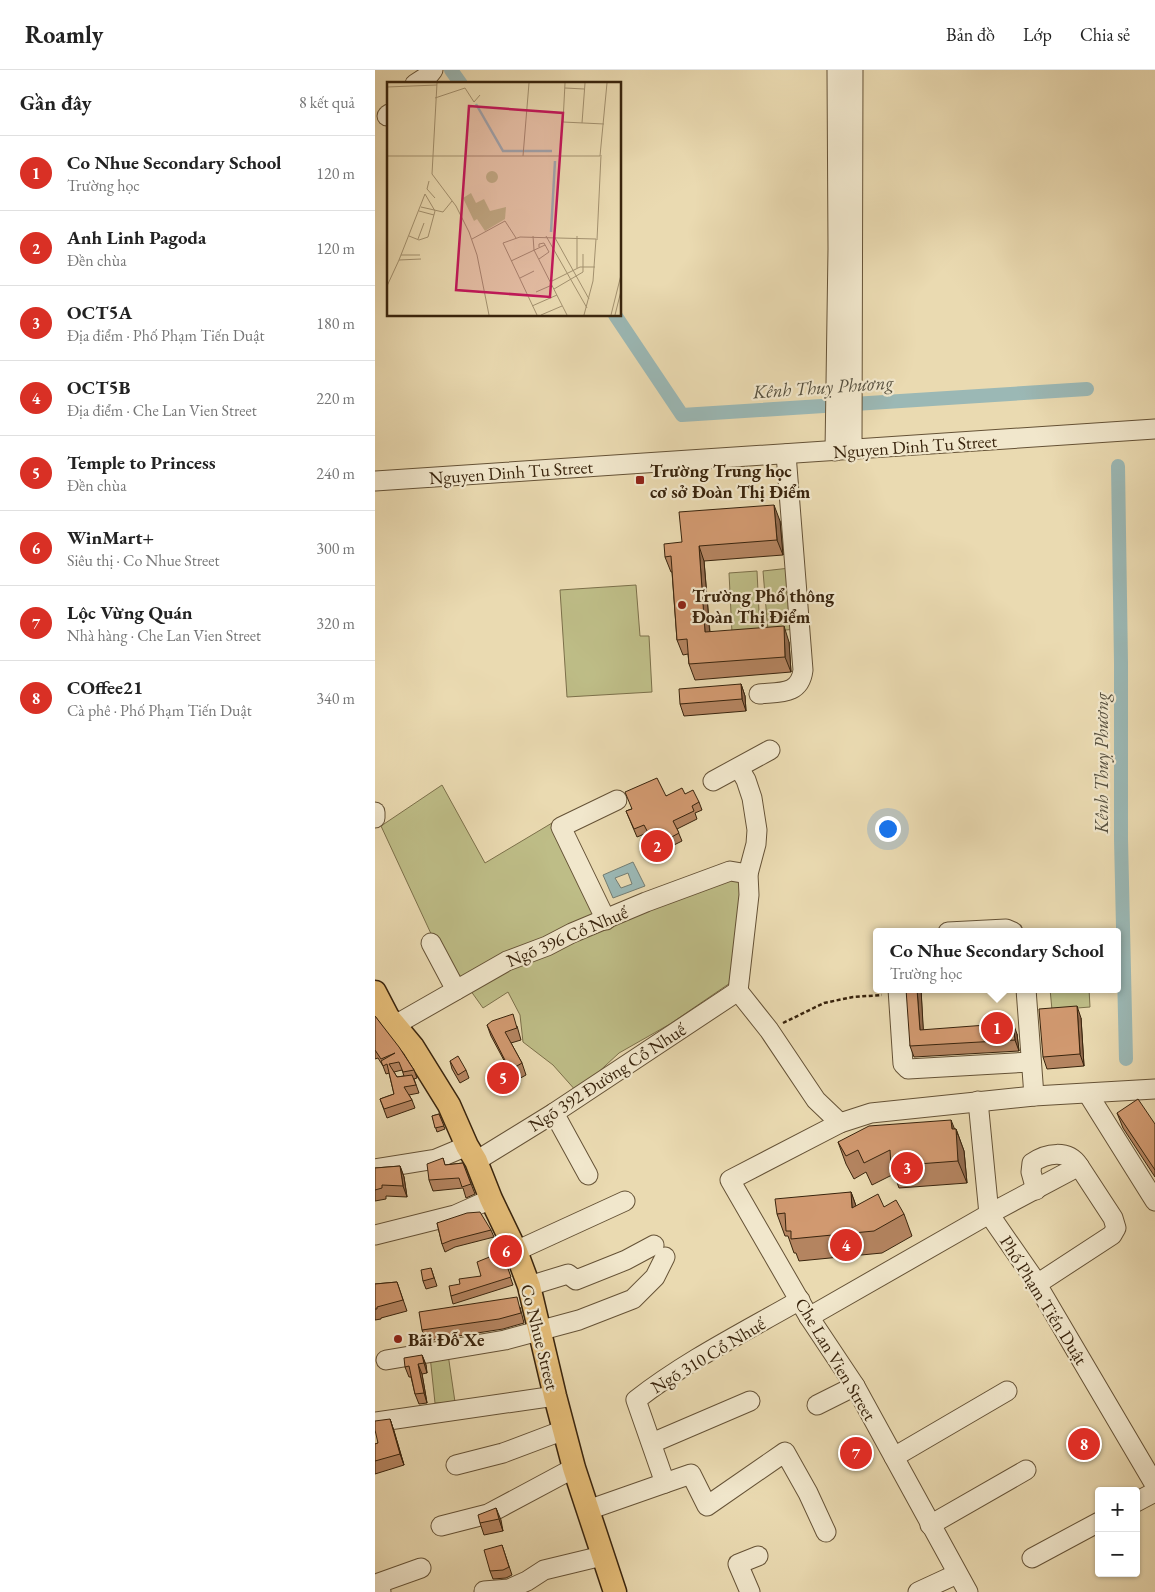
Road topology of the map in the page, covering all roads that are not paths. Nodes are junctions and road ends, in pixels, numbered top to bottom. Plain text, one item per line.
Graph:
1 (433, 70) edge
2 (837, 70) edge
3 (853, 70) edge
4 (418, 82) edge
5 (844, 387) junction
6 (1155, 429) edge
7 (843, 450) junction
8 (786, 454) junction
9 (375, 480) edge
10 (759, 694) dead end
11 (770, 750) dead end
12 (739, 768) junction
13 (713, 781) dead end
14 (617, 800) dead end
15 (375, 812) edge
16 (375, 818) edge
17 (748, 874) junction
18 (606, 920) junction
19 (431, 942) dead end
20 (456, 990) junction
21 (738, 990) junction
22 (375, 992) edge
23 (890, 993) edge
24 (1026, 993) edge
25 (386, 1020) edge
26 (1031, 1062) junction
27 (1152, 1093) edge
28 (1088, 1094) junction
29 (1035, 1096) junction
30 (978, 1101) junction
31 (554, 1113) junction
32 (840, 1123) junction
33 (472, 1153) junction
34 (1079, 1166) junction
35 (375, 1169) edge
36 (588, 1175) dead end
37 (1036, 1190) junction
38 (491, 1199) junction
39 (625, 1200) dead end
40 (1155, 1201) edge
41 (989, 1214) junction
42 (375, 1235) edge
43 (516, 1252) junction
44 (1037, 1284) junction
45 (529, 1286) junction
46 (800, 1300) junction
47 (809, 1317) junction
48 (539, 1330) junction
49 (386, 1360) dead end
50 (855, 1386) junction
51 (1007, 1391) dead end
52 (555, 1396) junction
53 (750, 1401) dead end
54 (817, 1405) dead end
55 (375, 1422) edge
56 (563, 1430) junction
57 (652, 1443) junction
58 (893, 1457) junction
59 (1150, 1463) edge
60 (456, 1465) dead end
61 (574, 1468) junction
62 (1026, 1470) dead end
63 (665, 1483) junction
64 (1155, 1484) edge
65 (1155, 1492) edge
66 (1140, 1500) edge
67 (588, 1510) junction
68 (931, 1524) junction
69 (1095, 1524) edge
70 (441, 1526) dead end
71 (826, 1532) dead end
72 (602, 1556) junction
73 (758, 1556) dead end
74 (1032, 1558) dead end
75 (421, 1568) dead end
76 (957, 1574) junction
77 (485, 1591) edge
78 (381, 1592) edge
79 (615, 1592) edge
80 (750, 1592) edge
81 (918, 1592) edge
82 (968, 1592) edge

1 - 4 street
2 - 5 street
3 - 5 street
5 - 7 street
6 - 7 street, Nguyen Dinh Tu Street
7 - 8 street, Nguyen Dinh Tu Street
8 - 9 street, Nguyen Dinh Tu Street
8 - 10 street
11 - 12 street
12 - 13 street
12 - 17 street
14 - 18 street
15 - 16 street
17 - 18 street, Ngõ 396 Cổ Nhuế
17 - 21 street
18 - 20 street, Ngõ 396 Cổ Nhuế
19 - 20 street
20 - 25 street, Ngõ 396 Cổ Nhuế
21 - 31 street, Ngõ 392 Đường Cổ Nhuế
21 - 32 street
22 - 25 main road, Co Nhue Street
23 - 26 street
24 - 26 street
25 - 33 main road, Co Nhue Street
26 - 29 street
27 - 28 street
28 - 29 street
28 - 40 street
29 - 30 street
30 - 32 street
30 - 41 street, Phố Phạm Tiến Duật
31 - 33 street, Ngõ 392 Đường Cổ Nhuế
31 - 36 street
32 - 46 street, Che Lan Vien Street
33 - 35 street, Ngõ 392 Đường Cổ Nhuế
33 - 38 main road, Co Nhue Street
34 - 37 street
34 - 37 street
34 - 44 street
37 - 41 street
38 - 42 street
38 - 43 main road, Co Nhue Street
39 - 43 street
41 - 44 street, Phố Phạm Tiến Duật
41 - 47 street
43 - 45 main road, Co Nhue Street
44 - 59 street, Phố Phạm Tiến Duật
45 - 48 main road, Co Nhue Street
45 - 48 street
46 - 47 street, Che Lan Vien Street
46 - 57 street, Ngõ 310 Cổ Nhuế
47 - 50 street, Che Lan Vien Street
48 - 49 street
48 - 52 main road, Co Nhue Street
50 - 54 street
50 - 58 street, Che Lan Vien Street
51 - 58 street
52 - 55 street
52 - 56 main road, Co Nhue Street
53 - 57 street
56 - 60 street
56 - 61 main road, Co Nhue Street
57 - 63 street, Ngõ 310 Cổ Nhuế
58 - 68 street, Che Lan Vien Street
59 - 64 street, Phố Phạm Tiến Duật
61 - 67 main road, Co Nhue Street
61 - 70 street
62 - 68 street
63 - 67 street
63 - 71 street
65 - 66 street
67 - 72 main road, Co Nhue Street
68 - 76 street, Che Lan Vien Street
69 - 74 street
72 - 77 street
72 - 79 main road, Co Nhue Street
73 - 80 street
75 - 78 street
76 - 81 street
76 - 82 street, Che Lan Vien Street

